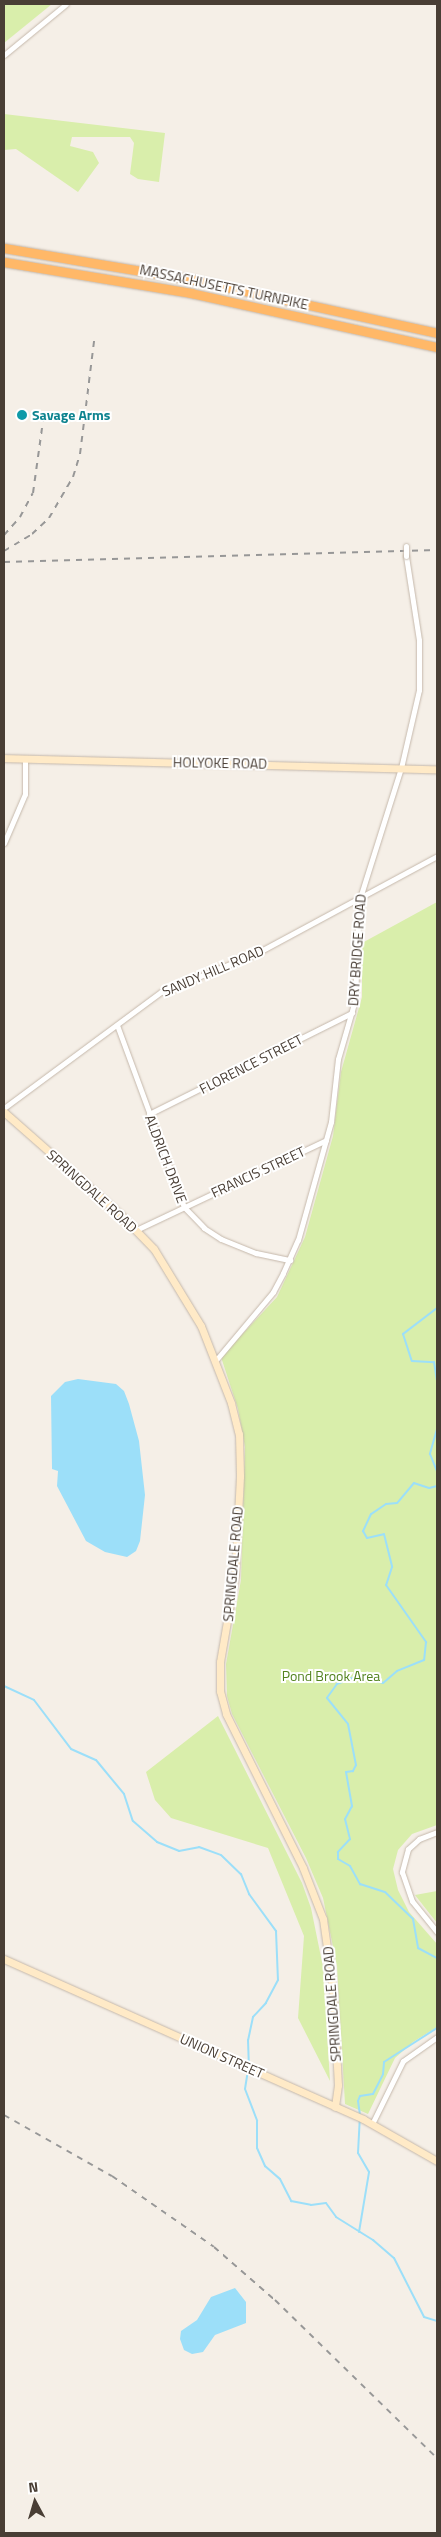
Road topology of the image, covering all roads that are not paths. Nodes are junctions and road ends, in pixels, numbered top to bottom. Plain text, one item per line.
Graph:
1 (66, 4) edge
2 (4, 55) edge
3 (4, 248) edge
4 (4, 262) edge
5 (437, 333) edge
6 (437, 347) edge
7 (406, 546) dead end
8 (4, 758) edge
9 (25, 758) junction
10 (401, 768) junction
11 (437, 769) edge
12 (4, 843) edge
13 (437, 856) edge
14 (359, 901) junction
15 (352, 1013) junction
16 (117, 1024) junction
17 (4, 1108) edge
18 (4, 1112) edge
19 (149, 1114) junction
20 (326, 1140) junction
21 (184, 1207) junction
22 (136, 1230) junction
23 (290, 1260) junction
24 (216, 1360) junction
25 (437, 1832) edge
26 (437, 1932) edge
27 (4, 1959) edge
28 (437, 2037) edge
29 (336, 2107) junction
30 (372, 2124) junction
31 (437, 2161) edge

1 - 2 street
3 - 5 highway, MASSACHUSETTS TURNPIKE
4 - 6 highway, MASSACHUSETTS TURNPIKE
7 - 10 street, DRY BRIDGE ROAD, bridge
8 - 9 street, HOLYOKE ROAD
9 - 10 street, HOLYOKE ROAD
9 - 12 street
10 - 11 street, HOLYOKE ROAD
10 - 14 street, DRY BRIDGE ROAD
13 - 14 street, SANDY HILL ROAD
14 - 15 street, DRY BRIDGE ROAD
14 - 16 street, SANDY HILL ROAD
15 - 19 street, FLORENCE STREET
15 - 20 street, DRY BRIDGE ROAD
16 - 17 street, SANDY HILL ROAD
16 - 19 street, ALDRICH DRIVE
18 - 22 street, SPRINGDALE ROAD
19 - 21 street, ALDRICH DRIVE
20 - 21 street, FRANCIS STREET
20 - 23 street, DRY BRIDGE ROAD
21 - 22 street, FRANCIS STREET
21 - 23 street, ALDRICH DRIVE
22 - 24 street, SPRINGDALE ROAD
23 - 24 street, DRY BRIDGE ROAD
24 - 29 street, SPRINGDALE ROAD
25 - 26 street
27 - 29 street, UNION STREET
28 - 30 street
29 - 30 street, UNION STREET
30 - 31 street, UNION STREET

